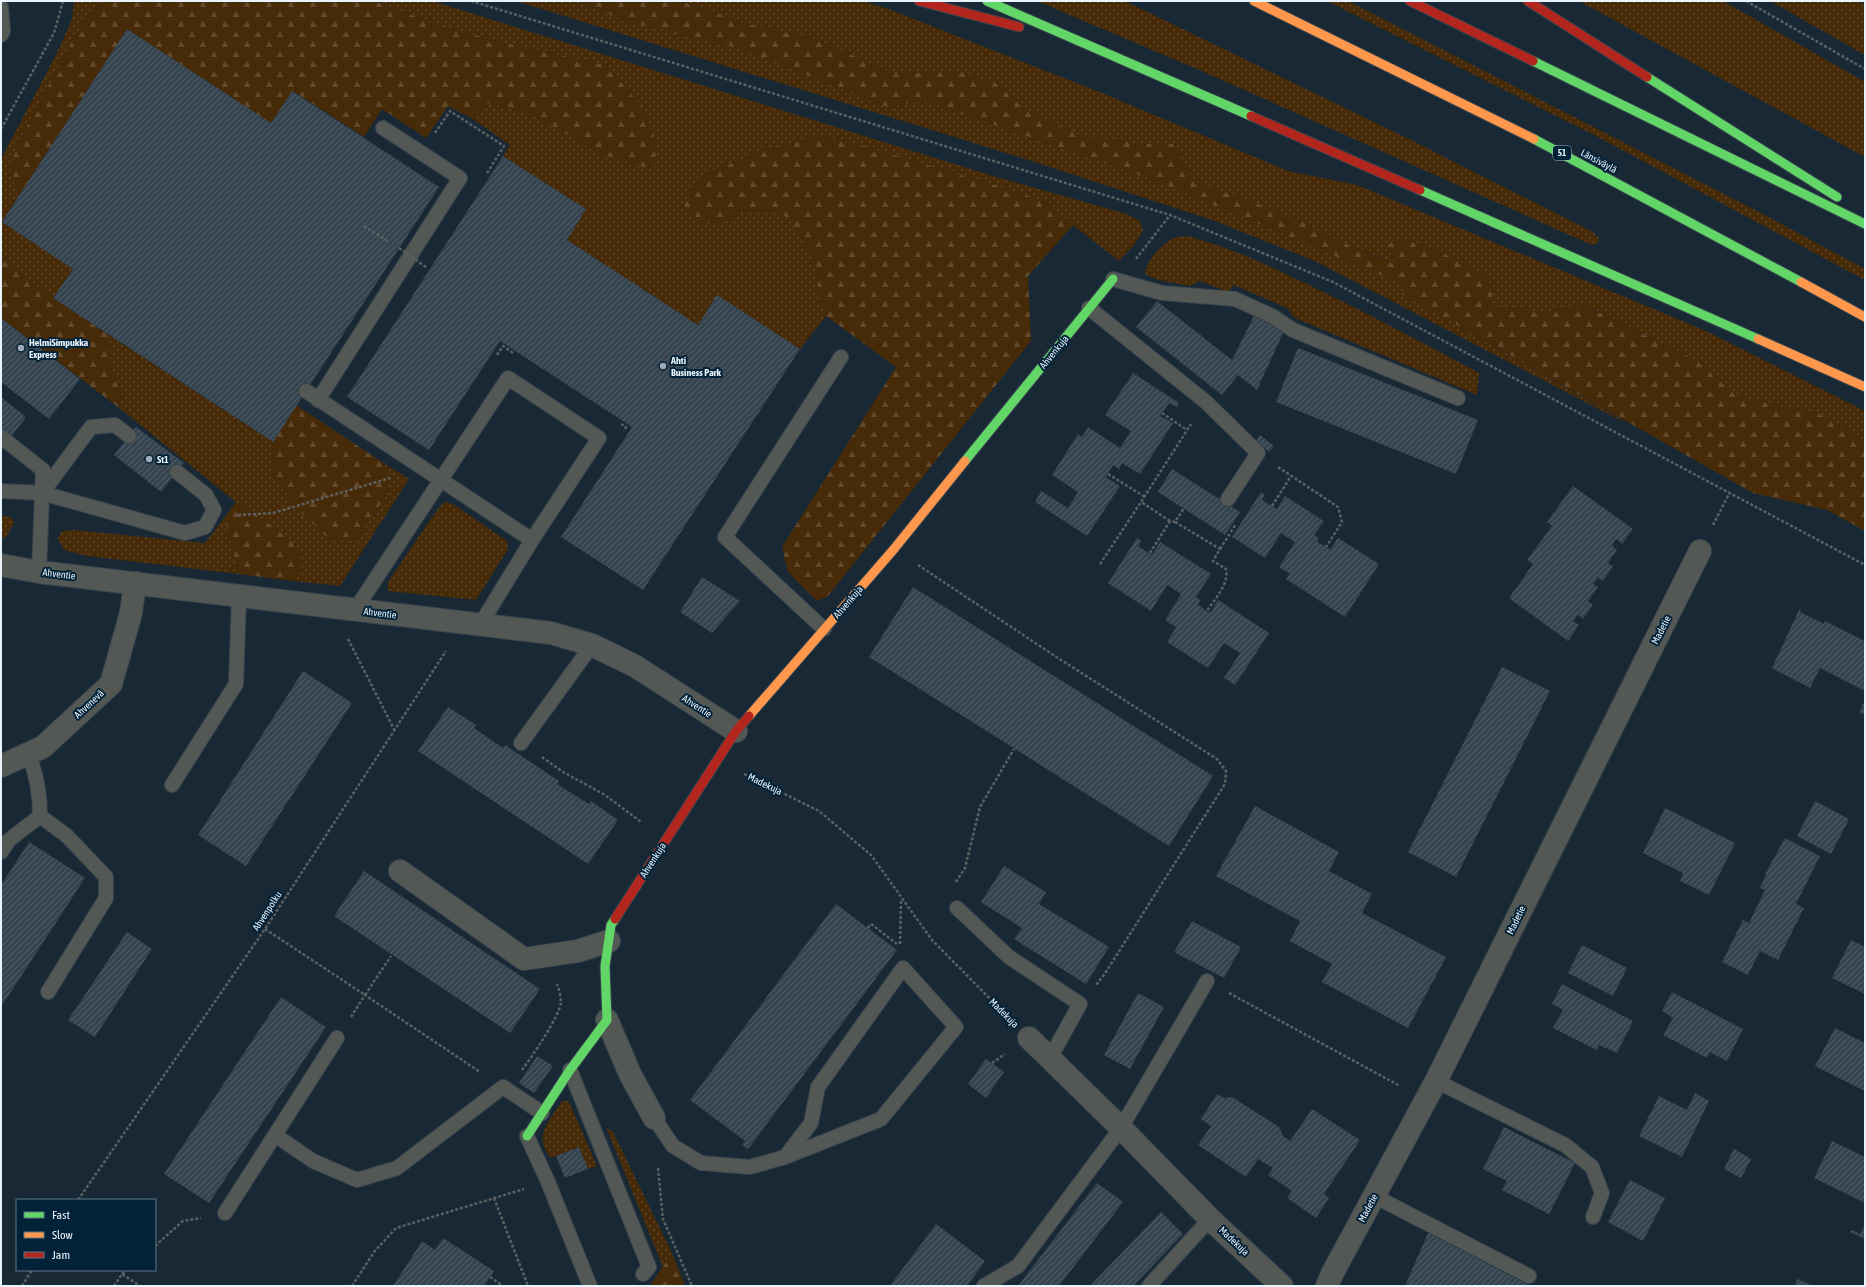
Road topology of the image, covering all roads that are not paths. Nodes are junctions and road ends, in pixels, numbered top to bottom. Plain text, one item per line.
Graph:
1 (919, 1) edge
2 (987, 1) edge
3 (1254, 1) edge
4 (1410, 1) edge
5 (1528, 1) edge
6 (1, 7) edge
7 (1, 35) edge
8 (1080, 43) junction
9 (382, 128) dead end
10 (1845, 202) dead end
11 (1865, 224) edge
12 (1113, 279) joint
13 (1089, 308) junction
14 (1865, 317) edge
15 (841, 357) dead end
16 (1865, 387) edge
17 (306, 391) dead end
18 (1458, 398) dead end
19 (318, 400) junction
20 (129, 436) dead end
21 (1, 438) edge
22 (177, 472) dead end
23 (440, 480) junction
24 (1, 491) edge
25 (42, 493) junction
26 (1228, 499) dead end
27 (532, 540) junction
28 (1700, 551) road end
29 (1, 565) edge
30 (39, 572) junction
31 (135, 584) junction
32 (240, 596) junction
33 (355, 610) junction
34 (480, 625) junction
35 (824, 629) junction
36 (592, 645) junction
37 (736, 731) junction
38 (521, 743) road end
39 (28, 754) junction
40 (1, 766) edge
41 (172, 785) dead end
42 (40, 816) junction
43 (1, 852) edge
44 (400, 871) dead end
45 (957, 908) dead end
46 (609, 941) junction
47 (1207, 981) road end
48 (48, 992) dead end
49 (606, 1020) junction
50 (337, 1038) road end
51 (1029, 1038) road end
52 (1050, 1058) junction
53 (570, 1070) junction
54 (1431, 1091) junction
55 (542, 1113) junction
56 (654, 1118) joint
57 (1121, 1128) junction
58 (275, 1135) junction
59 (527, 1136) joint
60 (785, 1157) junction
61 (1374, 1196) junction
62 (225, 1213) road end
63 (1593, 1217) dead end
64 (1210, 1219) junction
65 (643, 1274) dead end
66 (1529, 1276) dead end
67 (590, 1286) edge
68 (984, 1286) edge
69 (1149, 1286) edge
70 (1282, 1286) edge
71 (1327, 1286) edge

1 - 8 main road
2 - 8 main road
3 - 14 main road, Länsiväylä / 51
4 - 11 main road
5 - 10 main road
6 - 7 lane
8 - 16 main road
9 - 19 lane
12 - 13 main road, Ahvenkuja
12 - 18 lane
13 - 26 lane
13 - 35 main road, Ahvenkuja
15 - 35 lane
17 - 19 lane
19 - 23 lane
20 - 25 lane
21 - 25 lane
22 - 25 lane
23 - 27 lane
23 - 27 lane
23 - 33 lane
24 - 25 lane
25 - 30 lane
27 - 34 lane
28 - 54 street, Madetie
29 - 30 street, Ahventie
30 - 31 street, Ahventie
31 - 32 street, Ahventie
31 - 39 street, Ahvenevä
32 - 33 street, Ahventie
32 - 41 lane
33 - 34 street, Ahventie
34 - 36 street, Ahventie
35 - 37 main road, Ahvenkuja
36 - 37 street, Ahventie
36 - 38 lane
37 - 46 main road, Ahvenkuja
39 - 40 street, Ahvenevä
39 - 42 lane
42 - 43 lane
42 - 48 lane
44 - 46 street
45 - 52 lane
46 - 49 main road, Ahvenkuja
47 - 57 lane
49 - 53 main road
49 - 56 street, Ahvenkuja
50 - 58 lane
51 - 52 street, Madekuja
52 - 57 street, Madekuja
53 - 55 main road
53 - 65 lane
54 - 61 street, Madetie
54 - 63 lane
55 - 58 lane
55 - 59 main road
56 - 60 lane
57 - 64 street, Madekuja
57 - 68 lane
58 - 62 lane
59 - 67 lane
60 - 60 lane
61 - 66 lane
61 - 71 street, Madetie
64 - 69 lane
64 - 70 street, Madekuja

